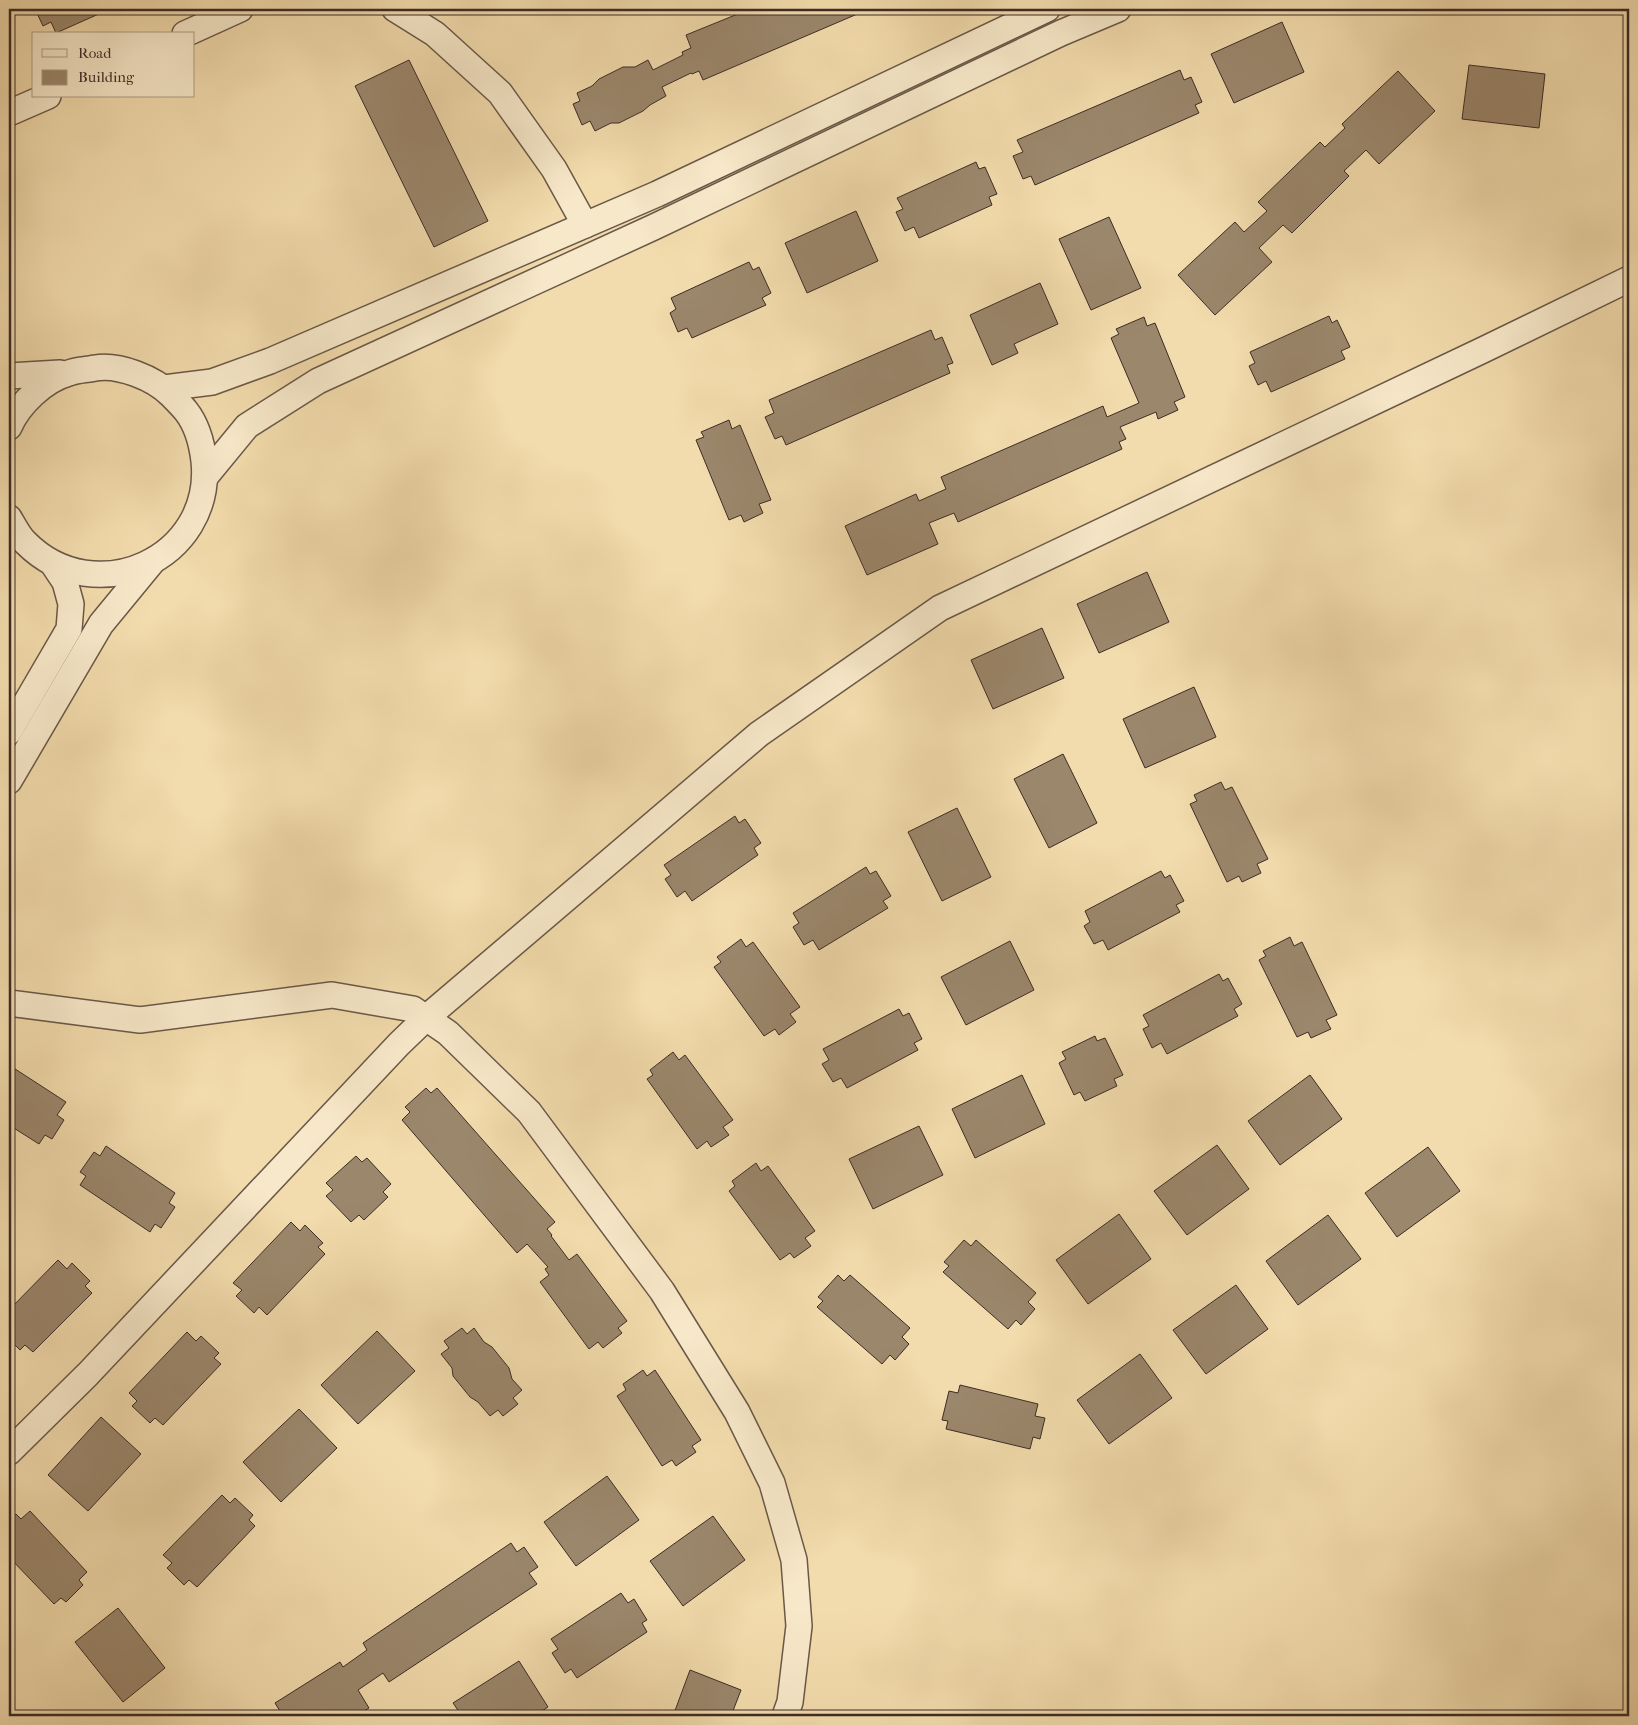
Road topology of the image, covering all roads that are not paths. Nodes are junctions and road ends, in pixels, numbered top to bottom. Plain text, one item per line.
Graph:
1 (240, 9) edge
2 (395, 9) edge
3 (1047, 9) edge
4 (1118, 9) edge
5 (189, 32) edge
6 (43, 98) edge
7 (9, 113) edge
8 (585, 225) junction
9 (1629, 279) edge
10 (68, 373) junction
11 (9, 376) edge
12 (164, 388) junction
13 (9, 427) edge
14 (205, 477) junction
15 (9, 518) edge
16 (153, 561) junction
17 (53, 564) junction
18 (9, 732) edge
19 (9, 781) edge
20 (9, 1004) edge
21 (426, 1018) junction
22 (9, 1452) edge
23 (785, 1716) edge

1 - 5 street
2 - 8 street
3 - 8 street
4 - 14 street
6 - 7 street
8 - 12 street
9 - 21 street
10 - 11 street
10 - 12 street
10 - 13 street
12 - 14 street
14 - 16 street
15 - 17 street
16 - 17 street
16 - 19 street
17 - 18 street
20 - 21 street
21 - 22 street
21 - 23 street

